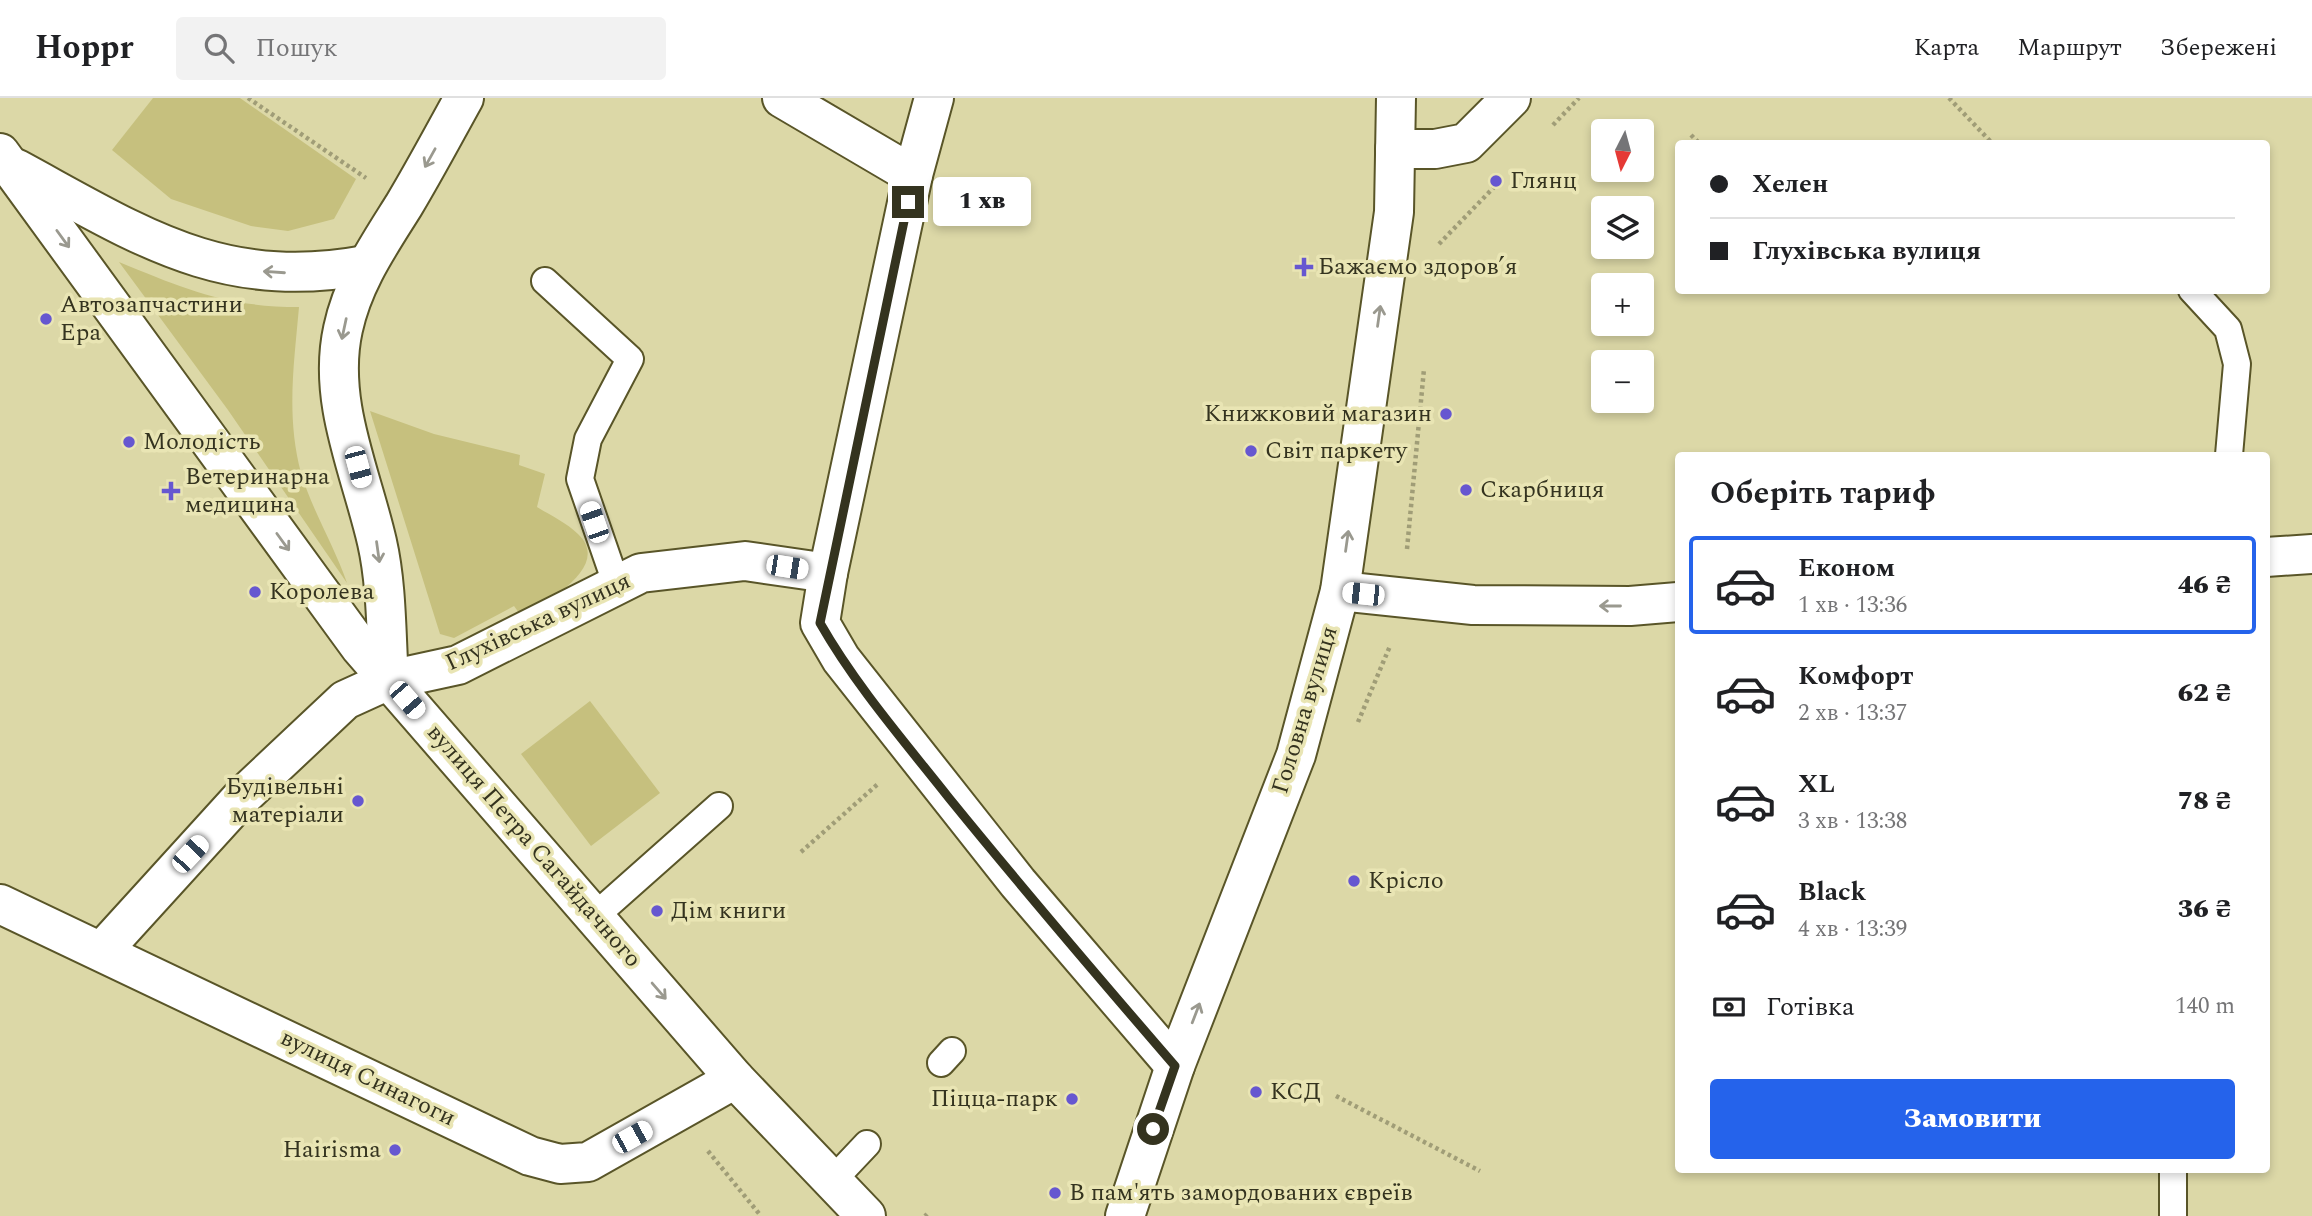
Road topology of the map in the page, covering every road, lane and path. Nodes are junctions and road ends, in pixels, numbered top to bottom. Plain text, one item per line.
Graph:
1 (248, 98) edge
2 (464, 98) edge
3 (782, 98) edge
4 (934, 98) edge
5 (1396, 98) edge
6 (1511, 98) edge
7 (1579, 98) edge
8 (1949, 98) edge
9 (1551, 128) dead end
10 (1691, 135) dead end
11 (1696, 140) edge
12 (1989, 140) edge
13 (1395, 149) junction
14 (4, 159) edge
15 (358, 173) dead end
16 (913, 175) junction
17 (1503, 177) dead end
18 (1436, 247) dead end
19 (366, 265) junction
20 (545, 281) dead end
21 (2196, 294) edge
22 (1425, 357) dead end
23 (2229, 452) edge
24 (1415, 557) dead end
25 (828, 573) junction
26 (617, 586) junction
27 (1340, 591) junction
28 (1675, 602) edge
29 (1398, 640) dead end
30 (389, 680) junction
31 (1353, 734) dead end
32 (914, 754) junction
33 (719, 806) dead end
34 (801, 852) dead end
35 (0, 904) edge
36 (595, 916) junction
37 (102, 951) junction
38 (1175, 1066) junction
39 (735, 1079) junction
40 (1336, 1096) dead end
41 (677, 1112) junction
42 (867, 1144) dead end
43 (1480, 1171) dead end
44 (2173, 1173) edge
45 (833, 1180) junction
46 (761, 1216) edge
47 (866, 1216) edge
48 (1125, 1216) edge
49 (2173, 1216) edge

1 - 15 path
2 -> 19 main road
3 - 16 main road
4 - 16 main road
5 - 13 main road, Головна вулиця
6 - 13 main road
7 - 9 path
8 - 12 path
10 - 11 path
27 -> 13 main road, Головна вулиця
19 -> 14 main road
14 -> 30 main road, вулиця Петра Сагайдачного
16 - 25 main road
17 - 18 path
19 -> 30 main road
20 - 26 lane
21 - 23 lane
22 - 24 path
25 - 26 main road, Глухівська вулиця
25 - 32 main road
26 - 30 main road, Глухівська вулиця
28 -> 27 main road
38 -> 27 main road, Головна вулиця
29 - 31 path
30 - 36 main road, вулиця Петра Сагайдачного
30 - 37 main road, Глухівська вулиця
32 - 34 path
32 - 38 main road
33 - 36 lane
35 - 37 main road, вулиця Синагоги
36 -> 39 main road, вулиця Петра Сагайдачного
37 - 41 main road, вулиця Синагоги
38 - 48 main road, Головна вулиця
39 - 41 main road, вулиця Синагоги
39 - 45 main road, вулиця Петра Сагайдачного
40 - 43 path
41 - 46 path
42 - 45 lane
44 - 49 lane
45 - 47 main road, вулиця Петра Сагайдачного

